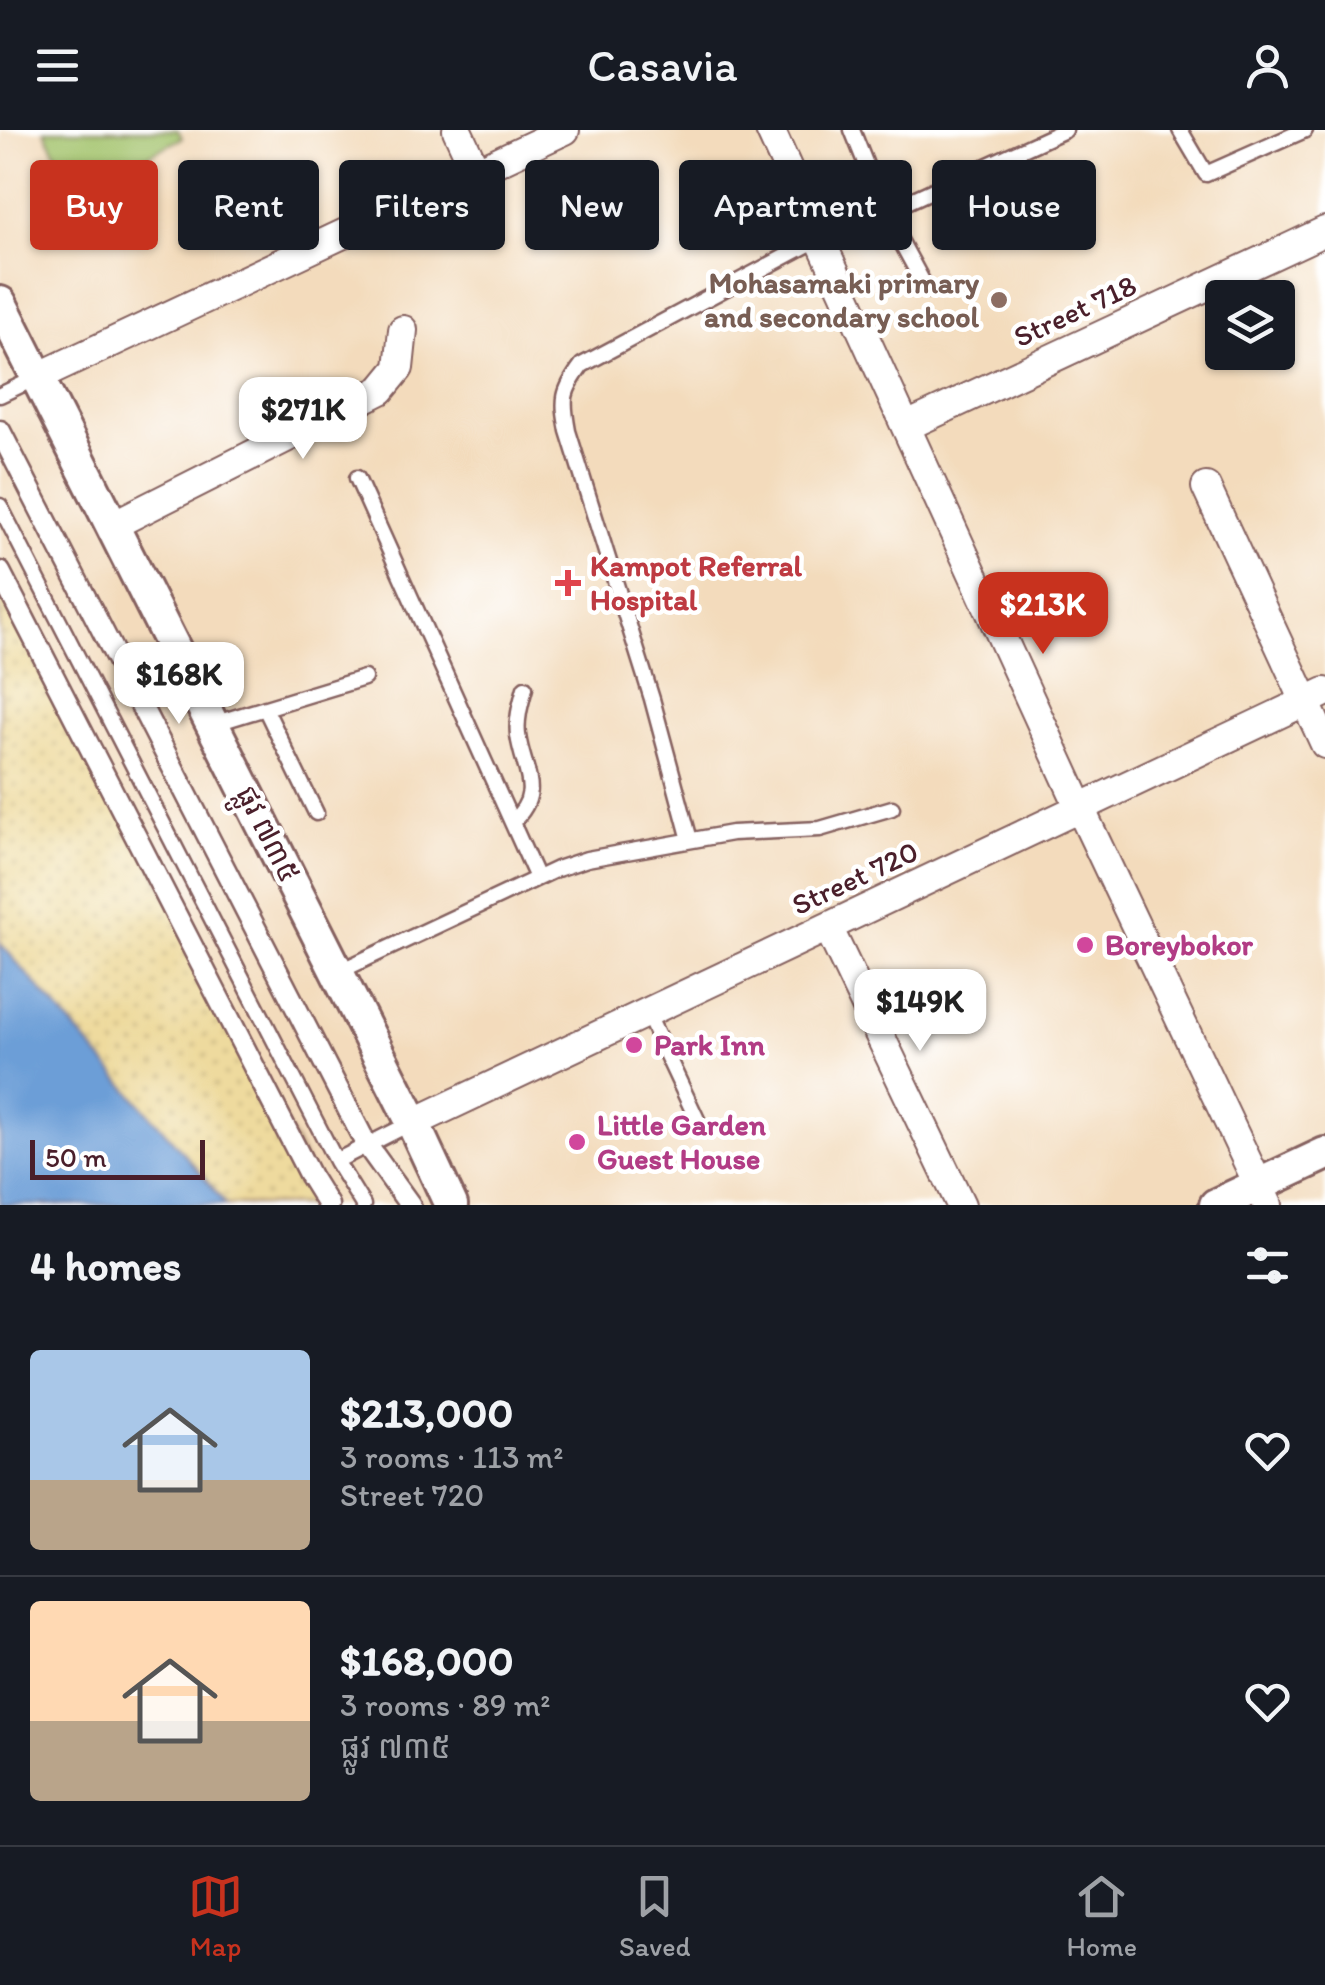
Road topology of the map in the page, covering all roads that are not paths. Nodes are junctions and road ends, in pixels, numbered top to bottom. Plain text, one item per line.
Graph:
1 (458, 130) edge
2 (565, 130) edge
3 (770, 130) edge
4 (852, 130) edge
5 (1066, 130) edge
6 (1180, 130) edge
7 (1305, 130) edge
8 (471, 160) edge
9 (500, 160) edge
10 (784, 160) edge
11 (864, 160) edge
12 (912, 200) edge
13 (1325, 231) edge
14 (339, 235) edge
15 (798, 250) edge
16 (826, 250) edge
17 (906, 250) edge
18 (927, 290) dead end
19 (0, 303) edge
20 (403, 330) dead end
21 (38, 377) junction
22 (0, 396) edge
23 (907, 426) junction
24 (0, 431) edge
25 (357, 478) dead end
26 (1206, 487) dead end
27 (0, 506) edge
28 (113, 525) junction
29 (0, 572) edge
30 (364, 678) dead end
31 (524, 688) dead end
32 (1315, 697) edge
33 (265, 708) junction
34 (212, 724) junction
35 (1325, 744) edge
36 (892, 808) dead end
37 (1080, 808) junction
38 (316, 814) dead end
39 (512, 822) junction
40 (690, 840) junction
41 (537, 878) junction
42 (828, 927) junction
43 (337, 972) junction
44 (646, 1012) junction
45 (413, 1123) junction
46 (701, 1128) dead end
47 (1325, 1154) edge
48 (336, 1161) junction
49 (1264, 1195) edge
50 (328, 1205) edge
51 (364, 1205) edge
52 (410, 1205) edge
53 (451, 1205) edge
54 (960, 1205) edge
55 (1216, 1205) edge

1 - 8 street
2 - 9 street
3 - 10 street
4 - 11 lane
5 - 12 lane
6 - 7 lane
13 - 23 street, Street 718
14 - 21 street
15 - 40 lane
16 - 23 street
17 - 18 lane
19 - 21 street, ផ្លូវ ៧៣៥
20 - 28 street
21 - 22 lane
21 - 28 street, ផ្លូវ ៧៣៥
23 - 37 street
24 - 52 street
25 - 39 lane
26 - 32 street
27 - 48 lane
28 - 34 street, ផ្លូវ ៧៣៥
29 - 50 street
30 - 33 lane
31 - 39 lane
32 - 35 street
32 - 37 street, Street 720
33 - 34 lane
33 - 38 lane
34 - 43 street, ផ្លូវ ៧៣៥
36 - 40 lane
37 - 42 street, Street 720
37 - 49 street
39 - 41 lane
40 - 41 lane
41 - 43 lane
42 - 44 street, Street 720
42 - 54 street
43 - 45 street, ផ្លូវ ៧៣៥
44 - 45 street, Street 720
44 - 46 lane
45 - 48 lane
45 - 53 street, ផ្លូវ ៧៣៥
47 - 49 street
48 - 51 lane
49 - 55 street

